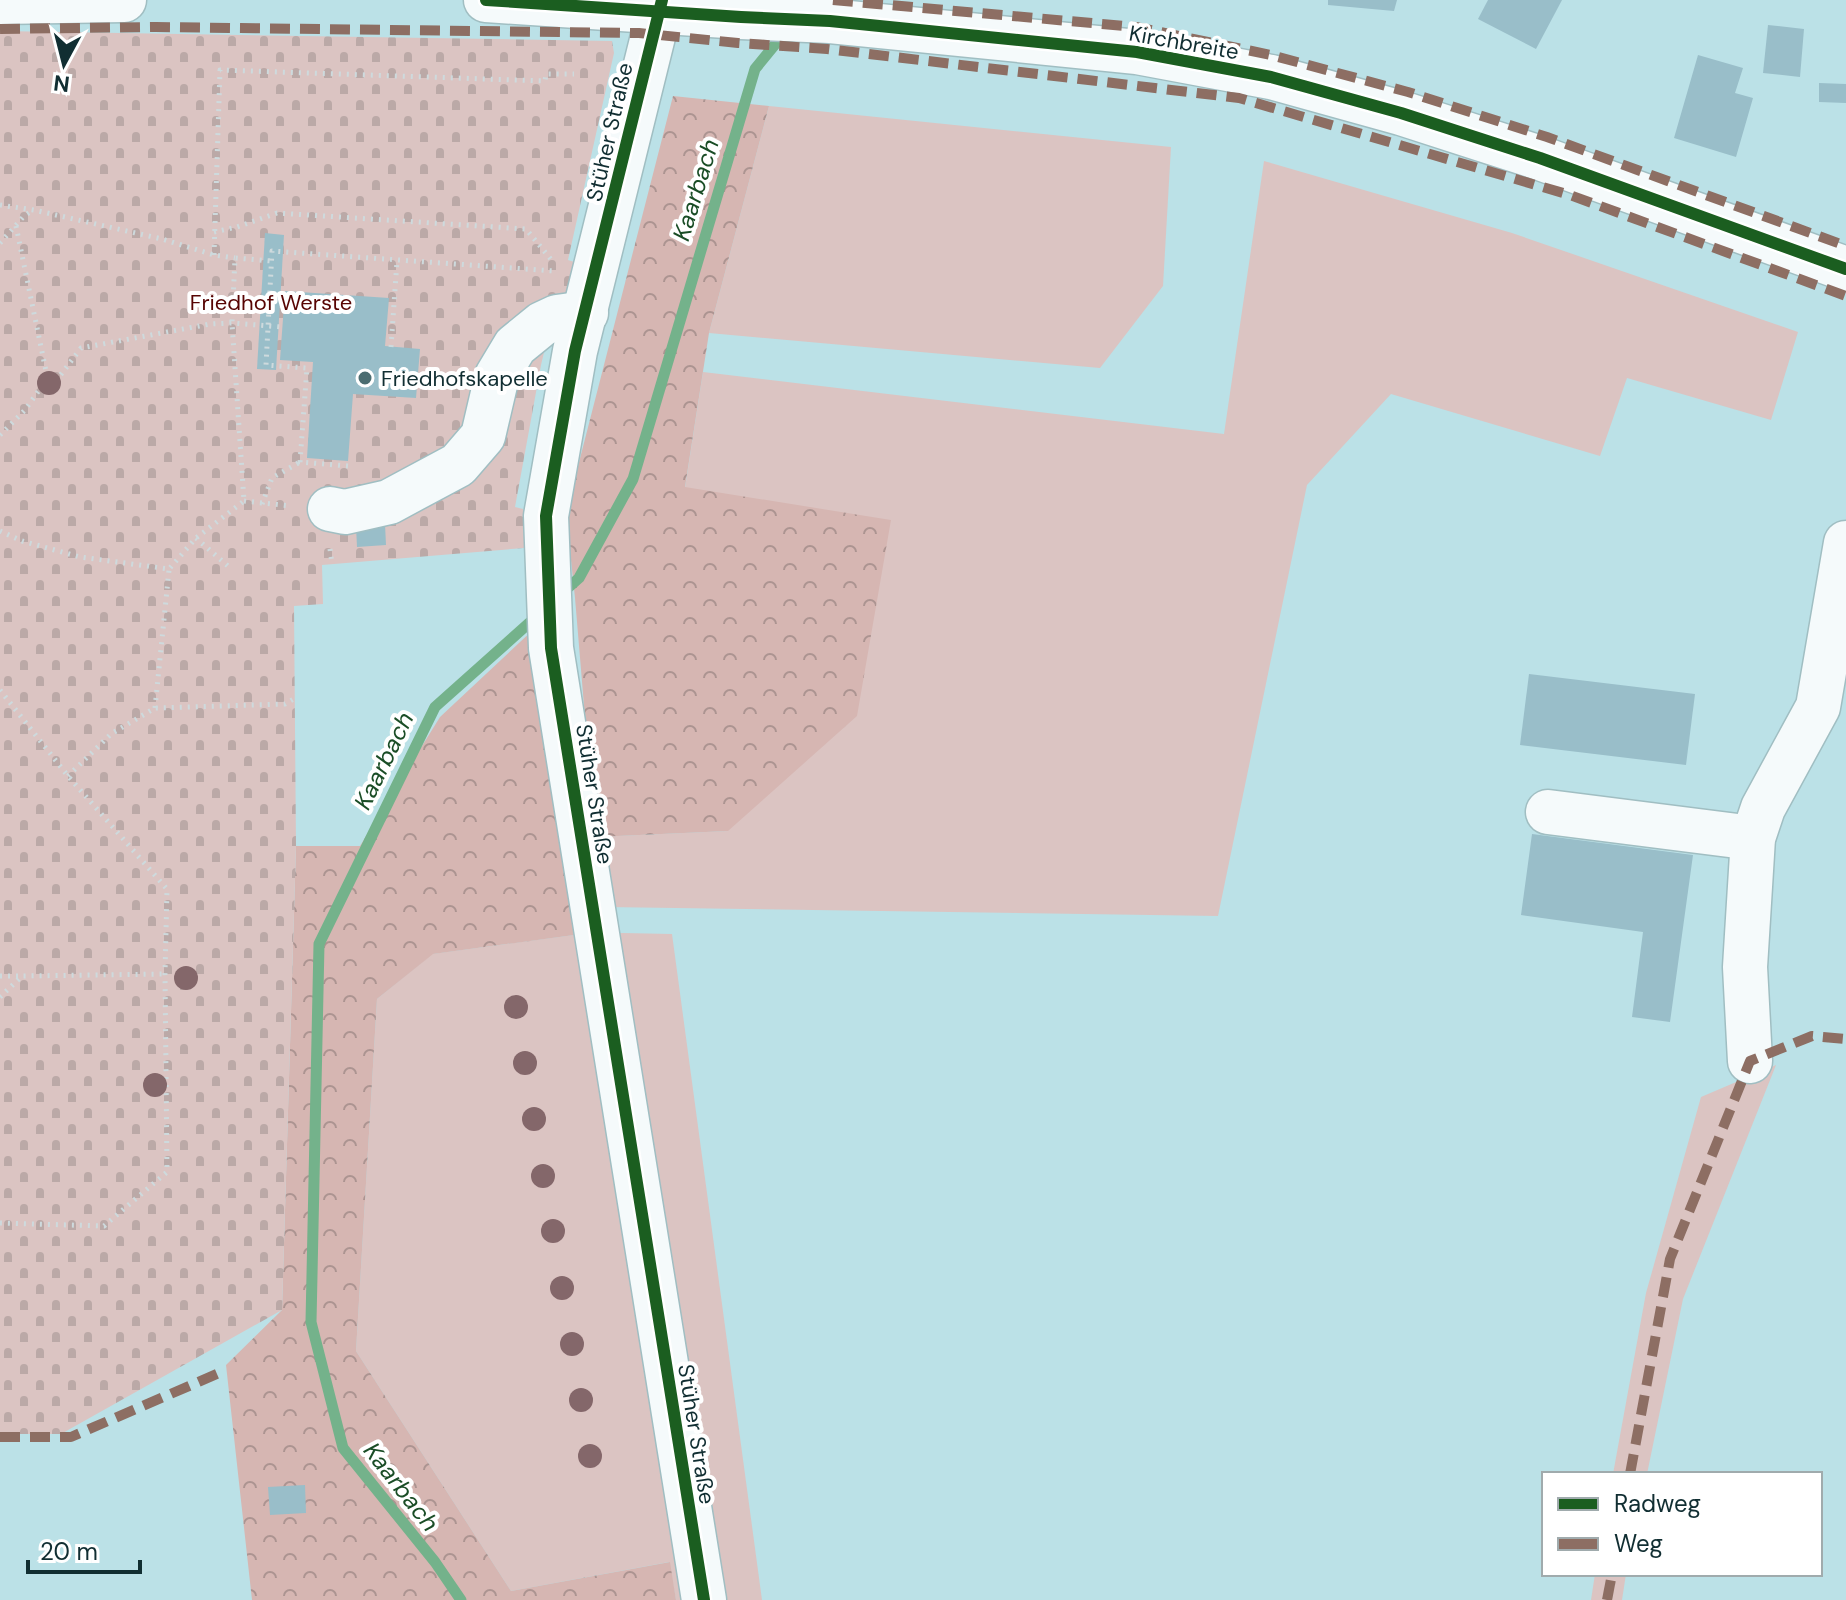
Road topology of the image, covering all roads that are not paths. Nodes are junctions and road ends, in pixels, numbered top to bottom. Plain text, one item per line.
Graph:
1 (124, 0) edge
2 (486, 0) edge
3 (0, 2) edge
4 (661, 6) edge
5 (1846, 269) edge
6 (586, 313) junction
7 (329, 528) road end
8 (1846, 543) edge
9 (1548, 812) dead end
10 (1753, 838) junction
11 (1750, 1061) dead end
12 (704, 1600) edge

1 - 3 street
2 - 4 street, Kirchbreite
4 - 5 street, Kirchbreite
4 - 6 street, Stüher Straße
6 - 7 street
6 - 12 street, Stüher Straße
8 - 10 street
9 - 10 street
10 - 11 street

